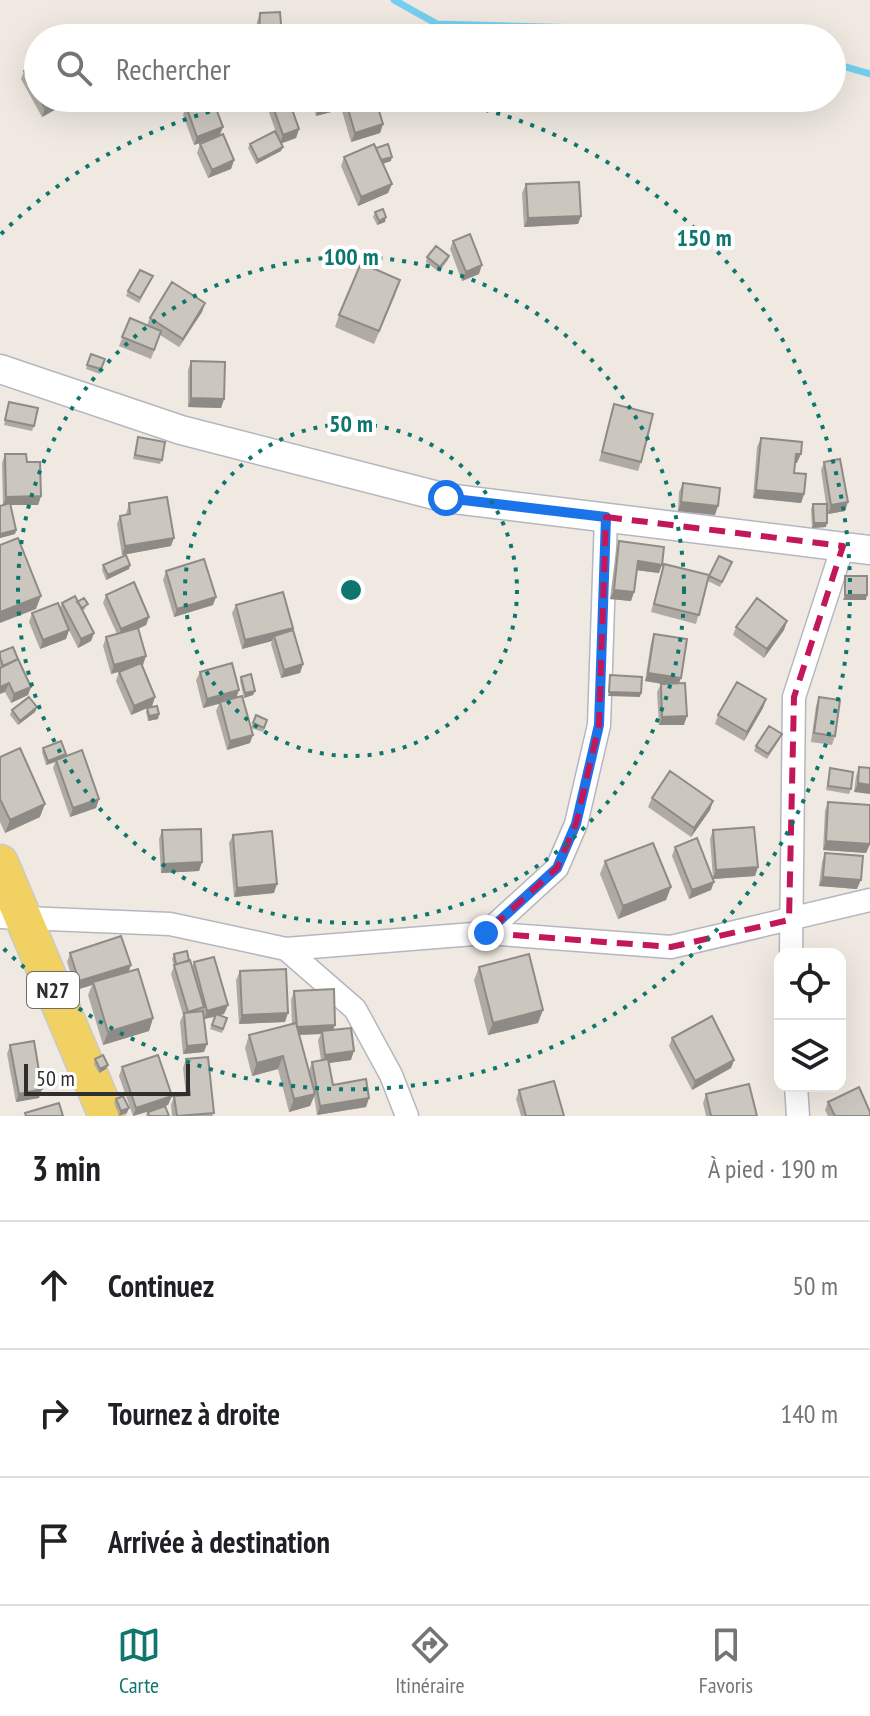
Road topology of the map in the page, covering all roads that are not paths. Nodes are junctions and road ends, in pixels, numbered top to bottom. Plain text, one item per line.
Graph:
1 (0, 369) edge
2 (606, 517) junction
3 (856, 548) edge
4 (0, 863) edge
5 (870, 900) edge
6 (11, 916) edge
7 (789, 920) junction
8 (486, 933) junction
9 (791, 948) edge
10 (286, 949) junction
11 (796, 1092) edge
12 (107, 1116) edge
13 (407, 1116) edge
14 (798, 1116) edge

1 - 2 street
2 - 3 street
2 - 8 street
3 - 7 street
4 - 6 main road, N27
5 - 7 street
6 - 10 street
6 - 12 main road, N27
7 - 8 street
7 - 9 street
8 - 10 street
10 - 13 street
11 - 14 street

